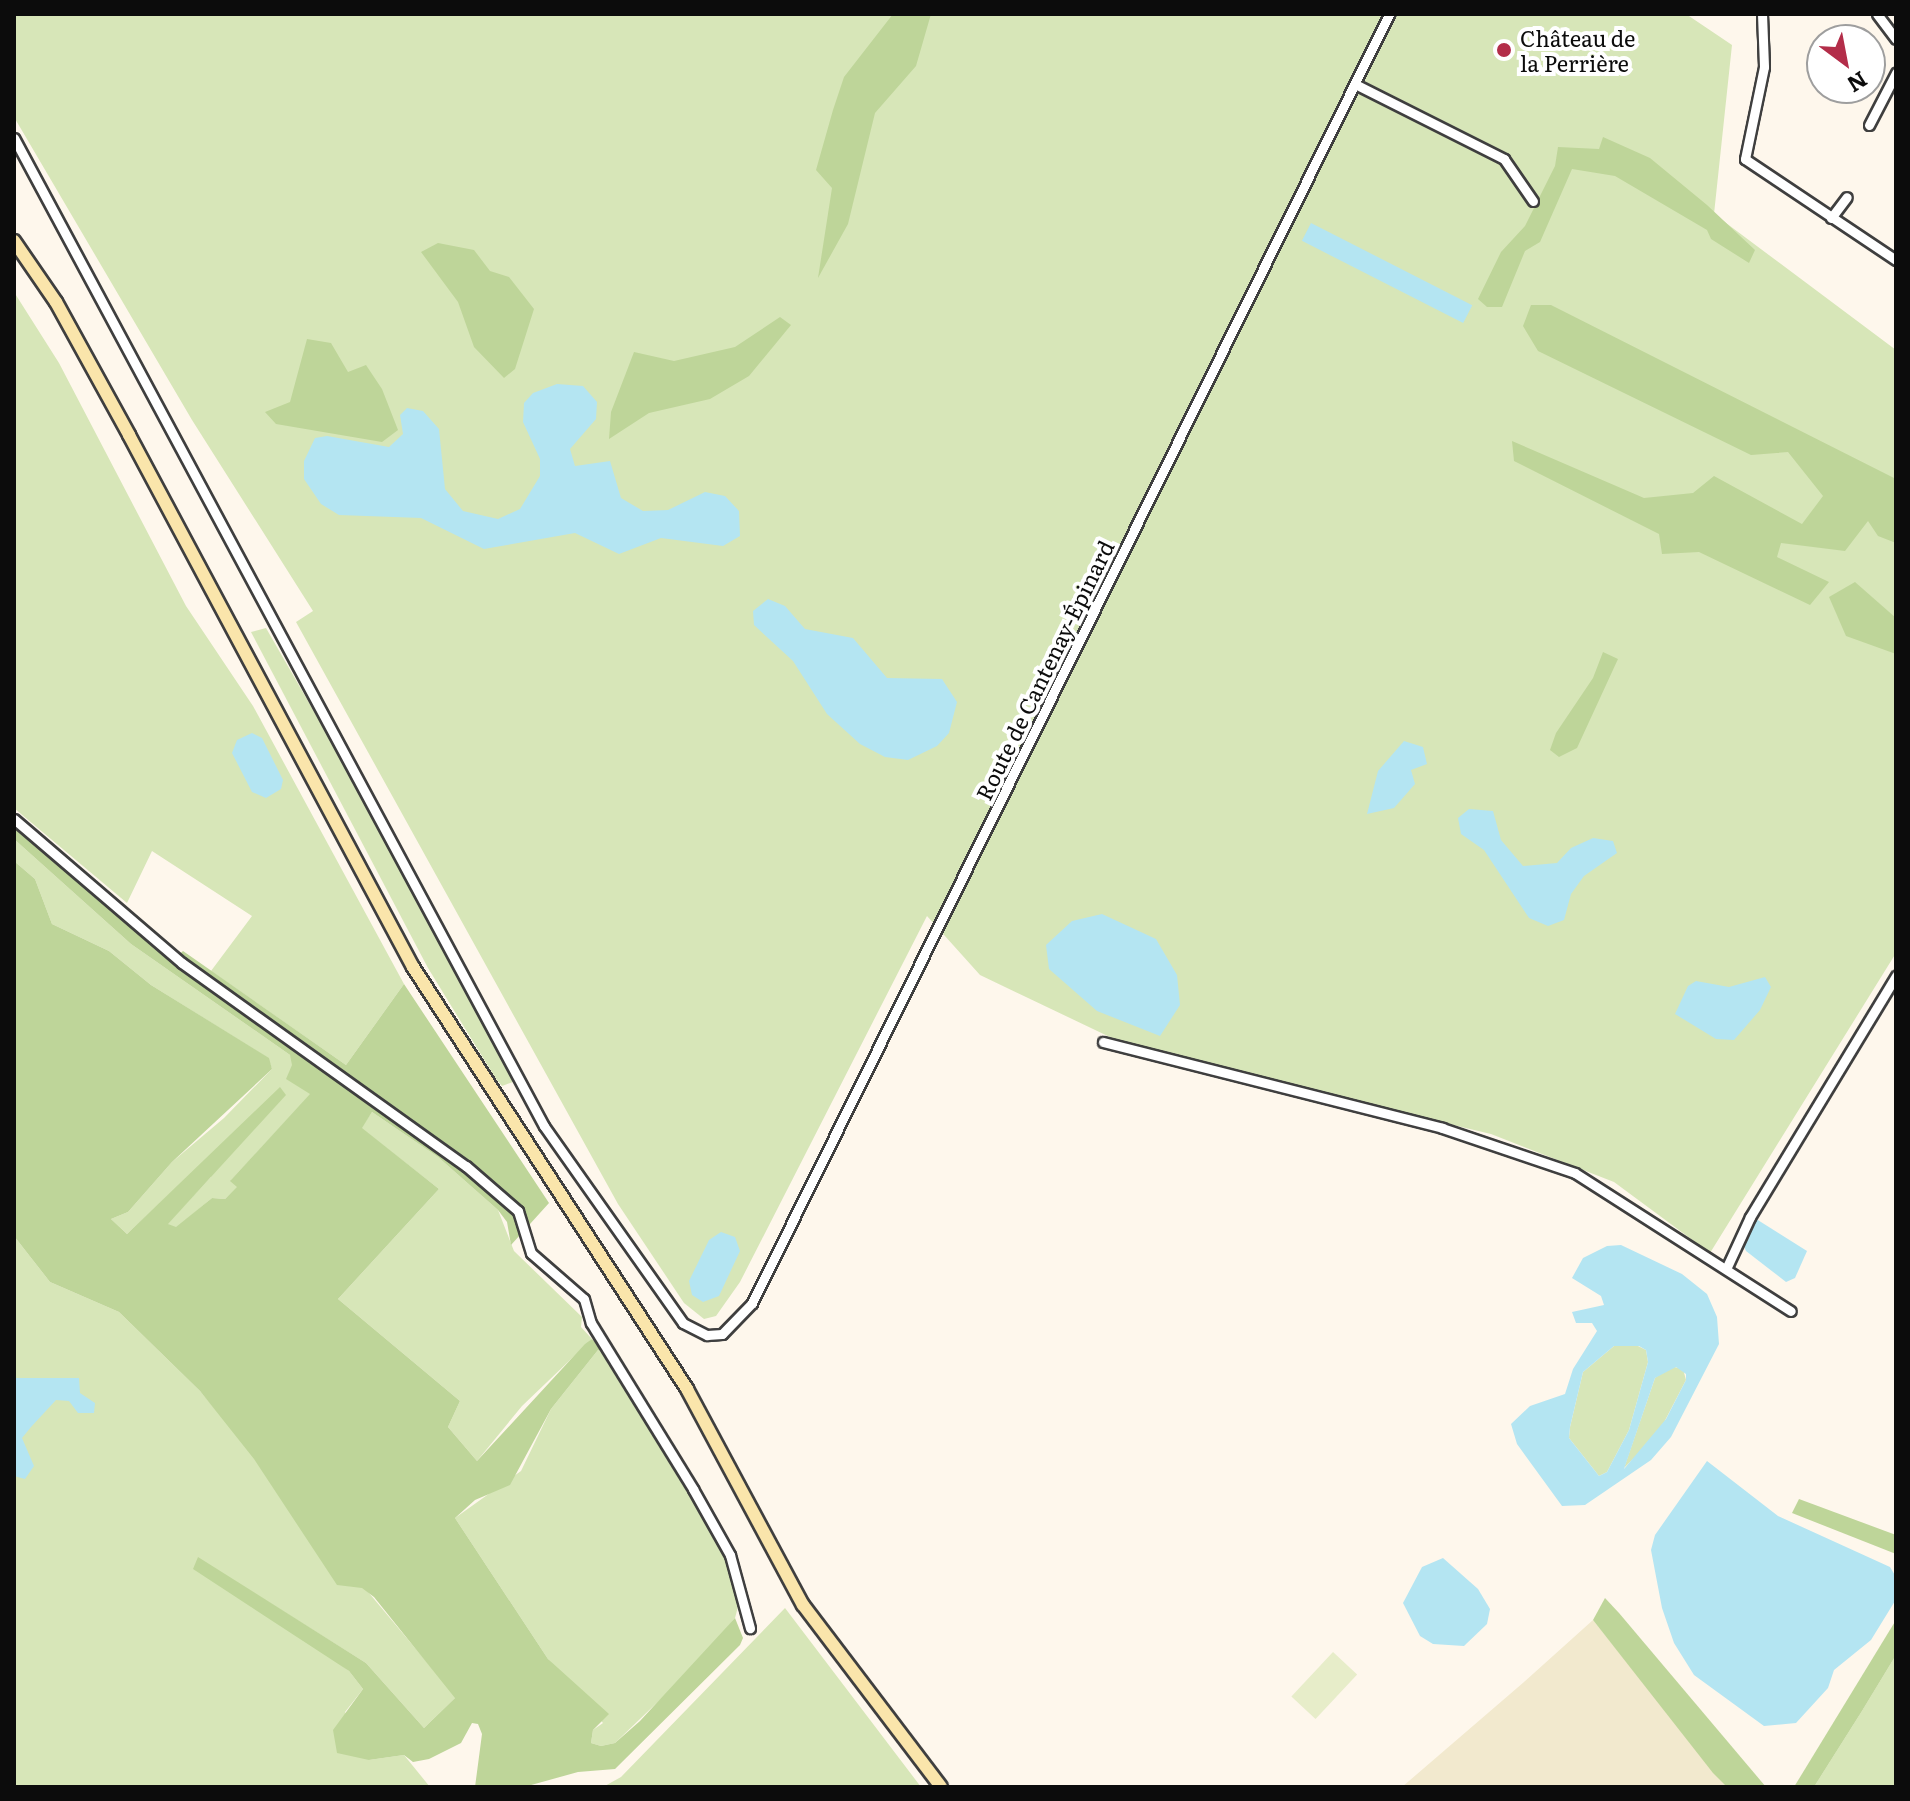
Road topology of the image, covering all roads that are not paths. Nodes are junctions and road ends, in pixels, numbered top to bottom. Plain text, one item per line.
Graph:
1 (1389, 14) edge
2 (1762, 14) edge
3 (1877, 14) edge
4 (1896, 39) edge
5 (1896, 73) edge
6 (1355, 84) junction
7 (1869, 125) dead end
8 (14, 138) edge
9 (1847, 197) dead end
10 (1533, 201) dead end
11 (1831, 218) junction
12 (14, 241) edge
13 (1896, 260) edge
14 (14, 819) edge
15 (1896, 976) edge
16 (1103, 1042) dead end
17 (1726, 1269) junction
18 (1791, 1311) dead end
19 (750, 1628) dead end
20 (941, 1787) edge

1 - 6 street, Route de Cantenay-Épinard
2 - 11 street
3 - 4 street
5 - 7 street
6 - 8 street, Route de Cantenay-Épinard
6 - 10 street
9 - 11 street
11 - 13 street
12 - 20 main road
14 - 19 street
15 - 17 street
16 - 17 street
17 - 18 street

